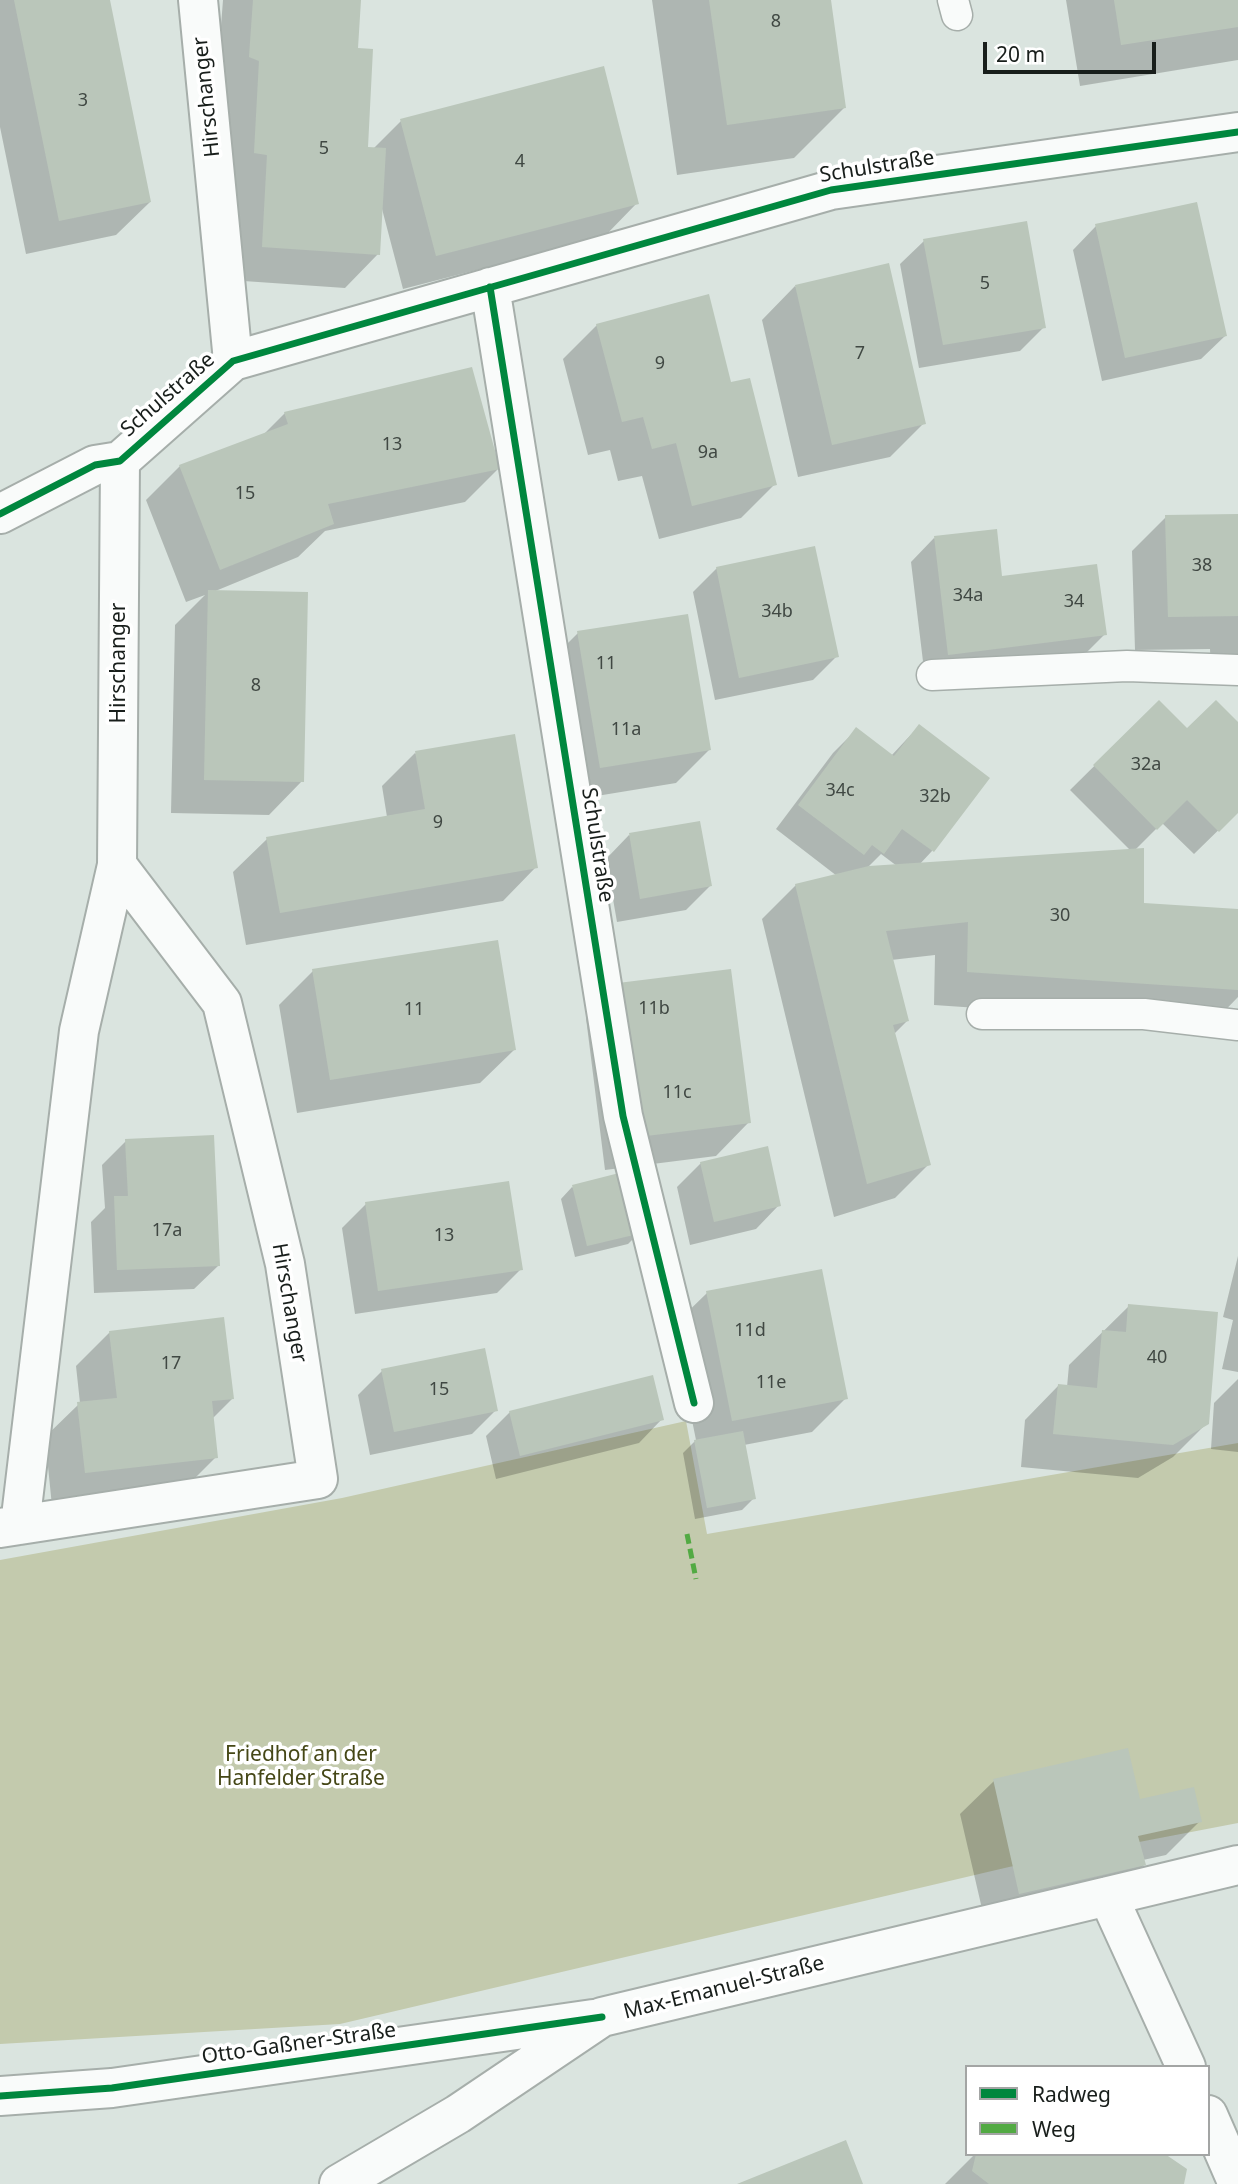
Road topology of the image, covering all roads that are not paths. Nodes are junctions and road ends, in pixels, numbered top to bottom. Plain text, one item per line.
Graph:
1 (198, 0) edge
2 (1238, 132) edge
3 (490, 287) junction
4 (233, 361) junction
5 (120, 461) junction
6 (0, 514) edge
7 (1238, 670) edge
8 (932, 675) dead end
9 (117, 865) junction
10 (982, 1014) dead end
11 (1238, 1026) edge
12 (694, 1403) dead end
13 (10, 1526) edge
14 (1238, 1865) edge
15 (1108, 1896) junction
16 (603, 2017) junction
17 (1185, 2065) edge
18 (0, 2095) edge
19 (1210, 2120) edge
20 (339, 2184) edge
21 (1238, 2184) edge

1 - 4 street, Hirschanger
2 - 3 street, Schulstraße
3 - 4 street, Schulstraße
3 - 12 street, Schulstraße
4 - 5 street, Schulstraße
5 - 6 street, Schulstraße
5 - 9 street, Hirschanger
7 - 8 lane
9 - 13 street, Hirschanger
9 - 13 street, Hirschanger
10 - 11 lane
14 - 15 street, Max-Emanuel-Straße
15 - 16 street, Max-Emanuel-Straße
15 - 17 street
16 - 18 street, Otto-Gaßner-Straße
16 - 20 street, Max-Emanuel-Straße
19 - 21 street

